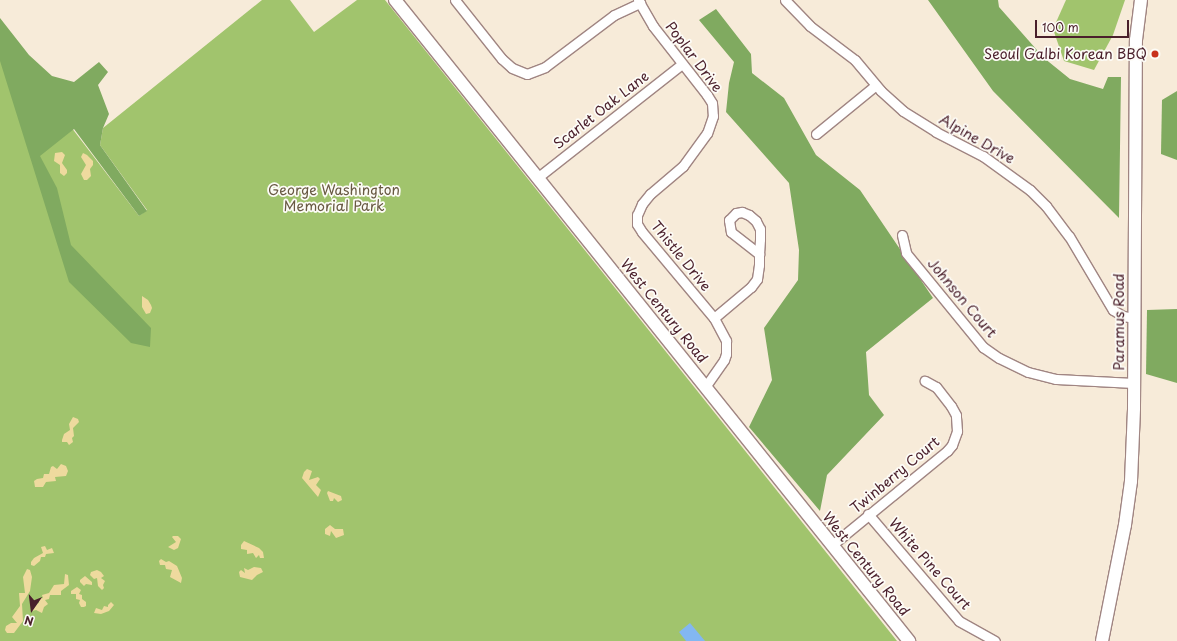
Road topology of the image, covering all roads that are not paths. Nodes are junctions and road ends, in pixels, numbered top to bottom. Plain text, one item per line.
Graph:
1 (395, 0) edge
2 (455, 0) edge
3 (785, 0) edge
4 (1141, 0) edge
5 (639, 1) edge
6 (682, 64) junction
7 (876, 86) junction
8 (707, 133) joint
9 (816, 134) dead end
10 (537, 178) junction
11 (902, 235) dead end
12 (759, 254) junction
13 (714, 318) junction
14 (1134, 318) junction
15 (925, 381) dead end
16 (1134, 382) junction
17 (705, 387) junction
18 (868, 514) junction
19 (832, 546) junction
20 (909, 641) edge
21 (995, 641) edge
22 (1102, 641) edge

1 - 10 main road, West Century Road
2 - 5 street
3 - 7 street, Alpine Drive
4 - 14 main road, Paramus Road
5 - 6 street, Poplar Drive
6 - 8 street, Poplar Drive
6 - 10 street, Scarlet Oak Lane
7 - 9 street
7 - 14 street, Alpine Drive
8 - 13 street, Thistle Drive
10 - 17 main road, West Century Road
11 - 16 street, Johnson Court
12 - 12 street
12 - 13 street
13 - 17 street, Thistle Drive
14 - 16 main road, Paramus Road
15 - 18 street, Twinberry Court
16 - 22 main road, Paramus Road
17 - 19 main road, West Century Road
18 - 19 street, Twinberry Court
18 - 21 street, White Pine Court
19 - 20 main road, West Century Road

